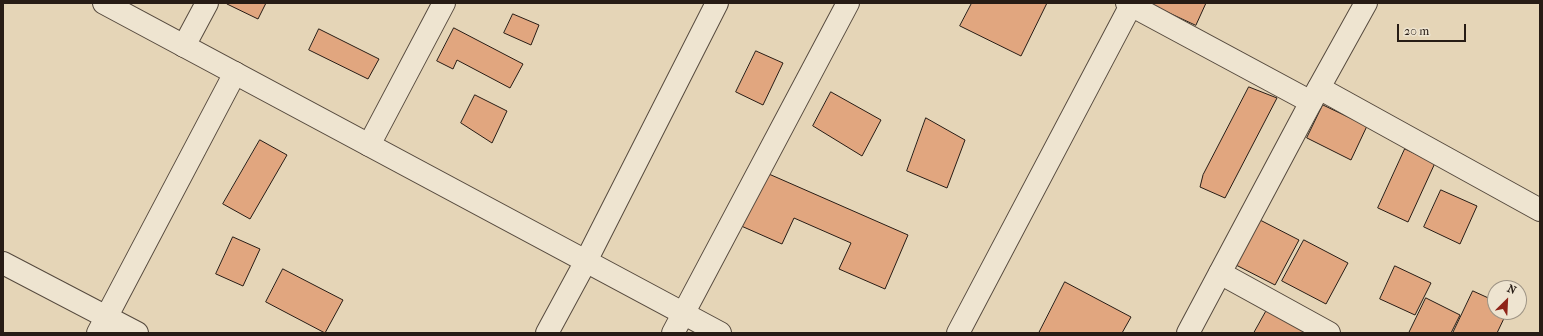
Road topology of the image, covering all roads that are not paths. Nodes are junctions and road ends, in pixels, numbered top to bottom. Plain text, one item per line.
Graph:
1 (104, 3) edge
2 (207, 3) edge
3 (444, 3) edge
4 (717, 3) edge
5 (848, 3) edge
6 (1366, 3) edge
7 (1129, 4) edge
8 (184, 46) junction
9 (235, 73) junction
10 (1315, 95) junction
11 (369, 145) junction
12 (1540, 210) edge
13 (586, 261) junction
14 (3, 263) edge
15 (1220, 273) junction
16 (683, 313) junction
17 (103, 325) edge
18 (137, 333) edge
19 (547, 333) edge
20 (673, 333) edge
21 (720, 333) edge
22 (958, 333) edge
23 (1188, 333) edge
24 (1329, 333) edge

1 - 8 street
2 - 8 street
3 - 11 street
4 - 13 street
5 - 16 street
6 - 10 street
7 - 10 street
7 - 22 street
8 - 9 street
9 - 11 street
9 - 17 street
10 - 12 street
10 - 15 street
11 - 13 street
13 - 16 street
13 - 19 street
14 - 17 street
15 - 23 street
15 - 24 street
16 - 20 street
16 - 21 street
17 - 18 street

